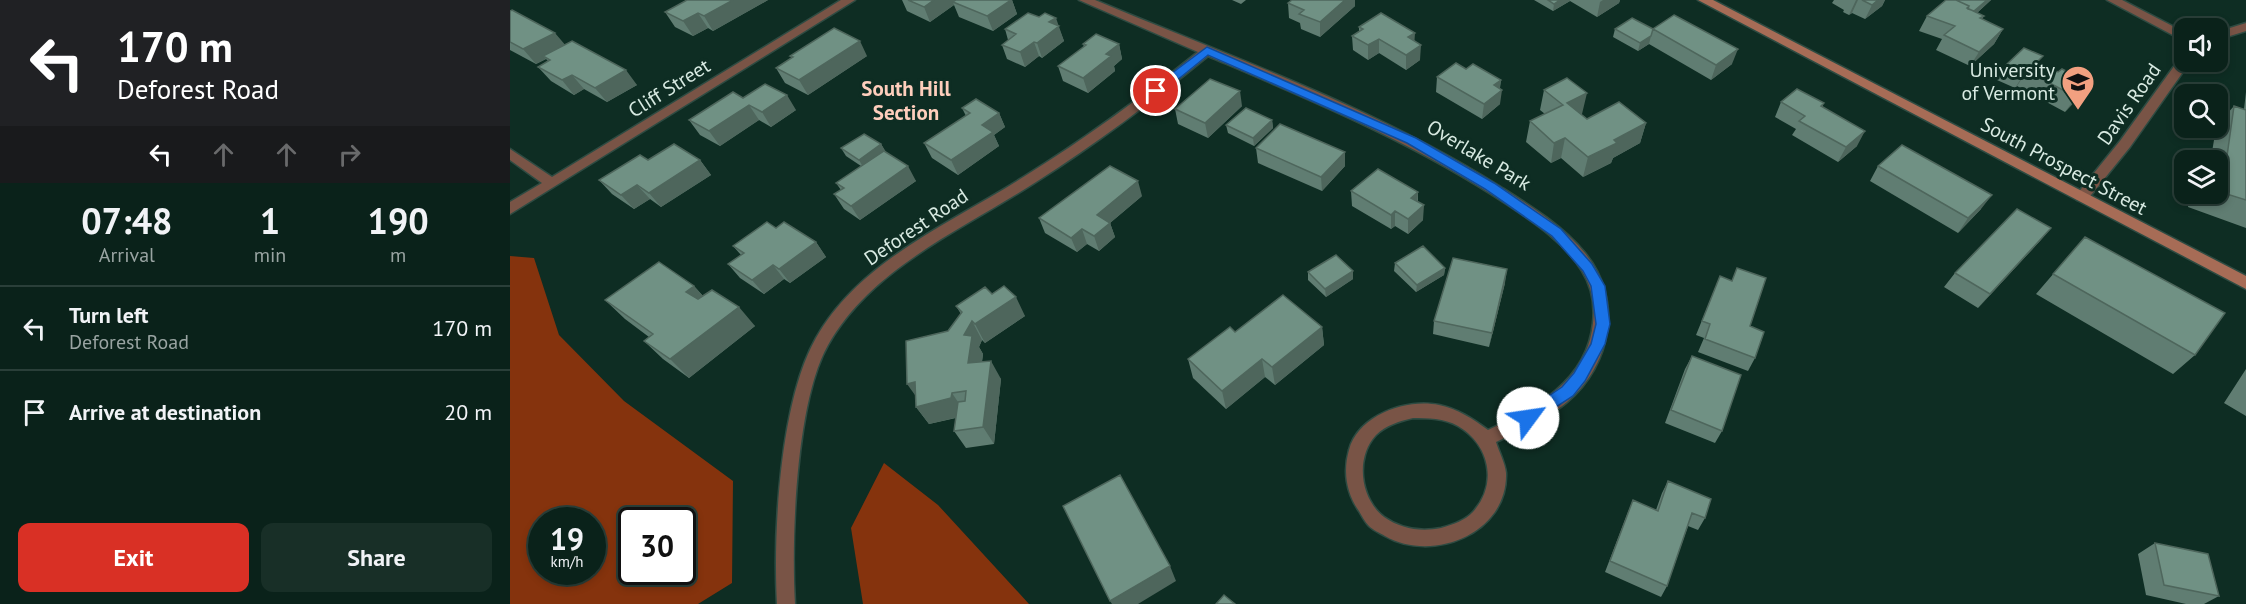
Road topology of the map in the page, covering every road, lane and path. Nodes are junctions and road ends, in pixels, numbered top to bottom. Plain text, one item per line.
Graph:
1 (849, 0) edge
2 (1085, 0) edge
3 (1704, 0) edge
4 (2113, 0) edge
5 (2246, 27) edge
6 (2174, 32) edge
7 (2228, 33) edge
8 (1207, 51) junction
9 (2176, 72) edge
10 (510, 154) edge
11 (552, 183) junction
12 (2082, 197) junction
13 (510, 209) edge
14 (2246, 283) edge
15 (1486, 439) junction
16 (786, 604) edge

1 - 11 street, Cliff Street
2 - 8 street, Overlake Park
3 - 12 street, South Prospect Street
4 - 6 street
5 - 7 street
8 - 15 street, Overlake Park
8 - 16 street, Deforest Road
9 - 12 street, Davis Road
10 - 11 street
11 - 13 street, Cliff Street
12 - 14 street, South Prospect Street
15 - 15 street

